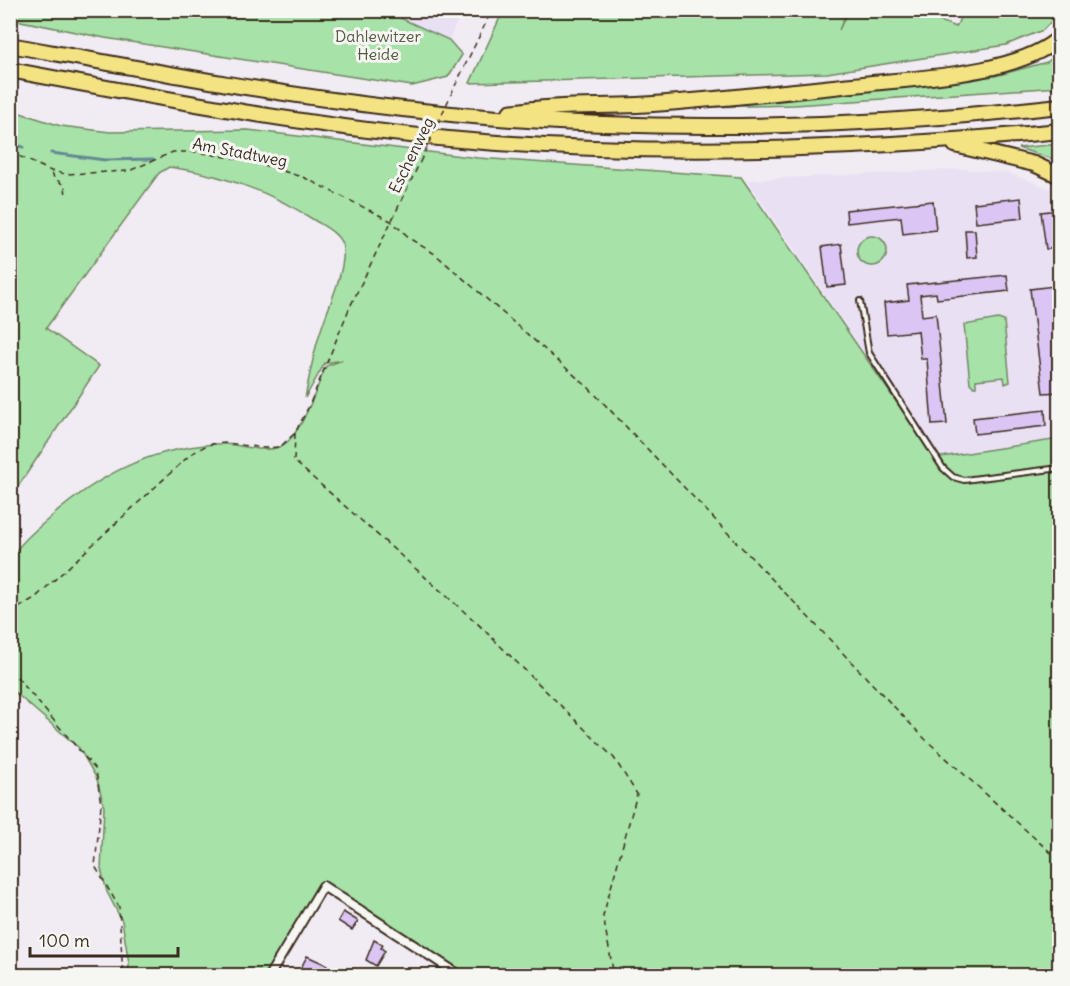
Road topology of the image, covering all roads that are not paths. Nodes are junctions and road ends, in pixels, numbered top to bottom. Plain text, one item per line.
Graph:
1 (1059, 37) edge
2 (10, 45) edge
3 (10, 70) edge
4 (1059, 106) edge
5 (482, 116) junction
6 (1059, 131) edge
7 (944, 142) junction
8 (1059, 176) edge
9 (860, 301) dead end
10 (1059, 468) edge
11 (269, 975) edge
12 (461, 975) edge

1 - 5 highway
2 - 5 highway
3 - 7 highway
4 - 5 highway
6 - 7 highway
7 - 8 highway
9 - 10 lane
11 - 12 street

